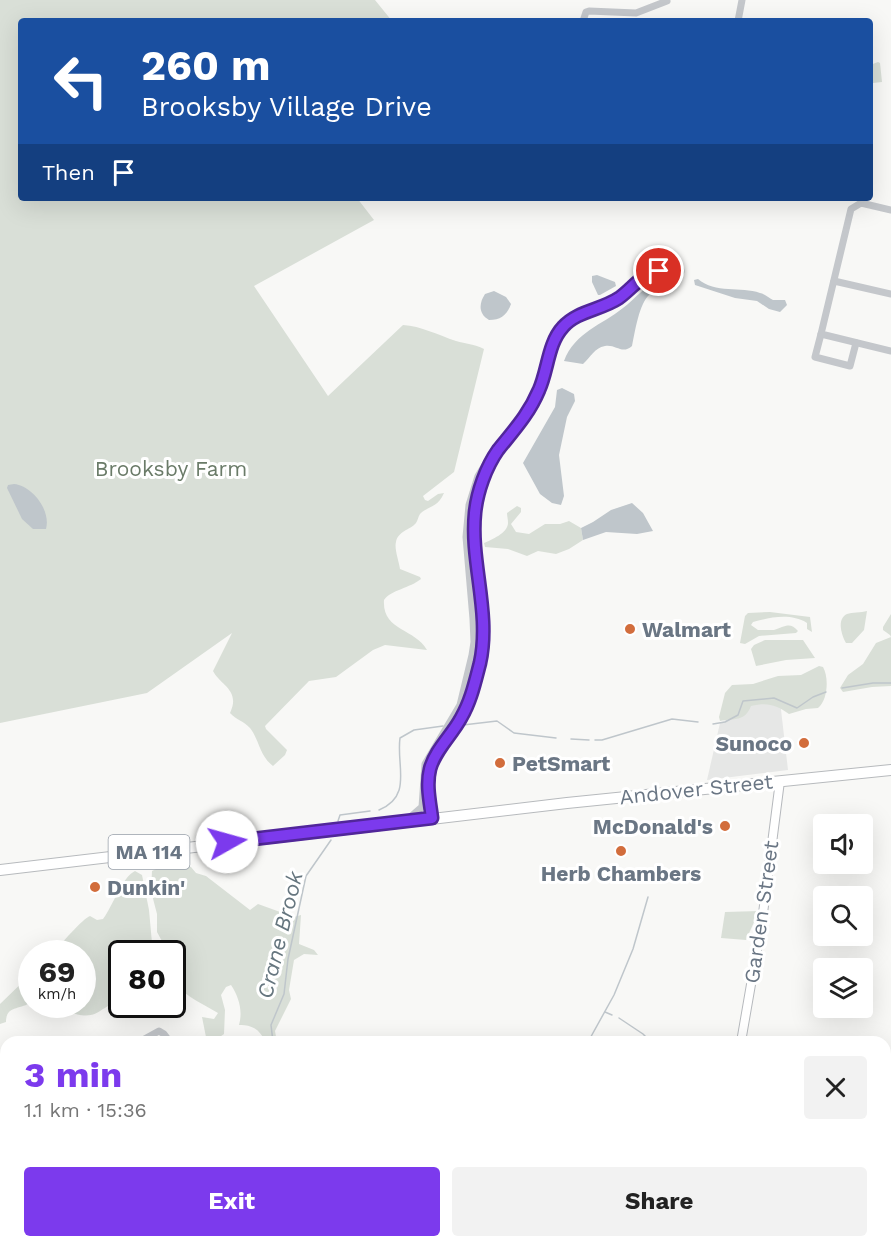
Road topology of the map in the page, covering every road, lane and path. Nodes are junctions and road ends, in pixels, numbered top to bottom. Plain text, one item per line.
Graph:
1 (667, 0) edge
2 (742, 0) edge
3 (584, 18) edge
4 (739, 18) edge
5 (891, 210) edge
6 (681, 271) dead end
7 (834, 280) junction
8 (891, 294) edge
9 (821, 334) junction
10 (856, 343) junction
11 (891, 351) edge
12 (498, 451) junction
13 (891, 770) edge
14 (780, 781) junction
15 (432, 818) junction
16 (404, 822) junction
17 (0, 870) edge
18 (150, 1036) edge
19 (166, 1036) edge
20 (742, 1036) edge

1 - 3 street
2 - 4 street
5 - 7 street
6 - 12 street
7 - 8 street
7 - 9 street
9 - 10 street
9 - 10 street
10 - 11 street
12 - 15 street
12 - 16 street
13 - 14 highway, Andover Street / MA 114
14 - 15 highway, Andover Street / MA 114
14 - 20 main road, Garden Street
15 - 16 highway, Andover Street / MA 114
16 - 17 highway, Andover Street / MA 114
18 - 19 street

